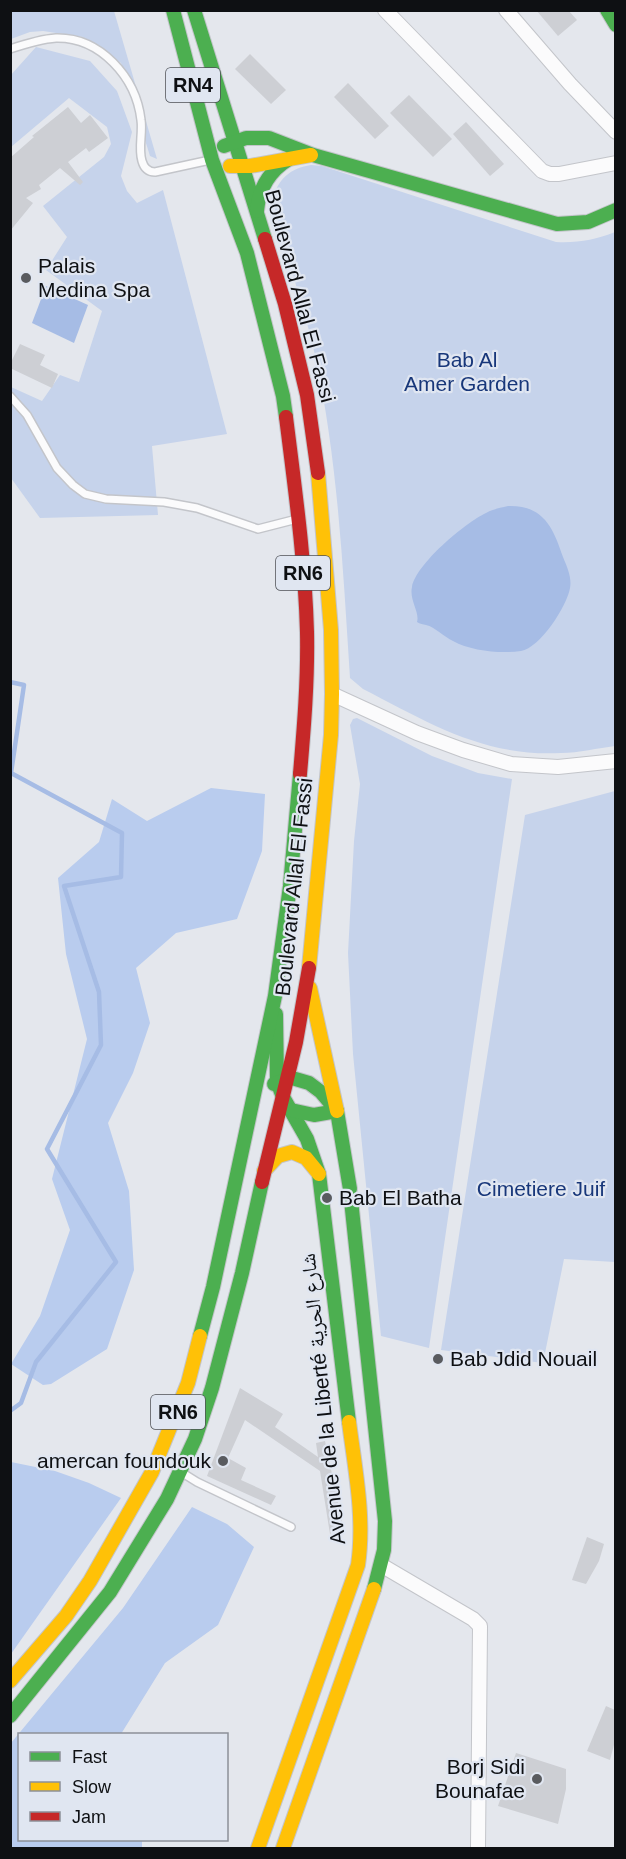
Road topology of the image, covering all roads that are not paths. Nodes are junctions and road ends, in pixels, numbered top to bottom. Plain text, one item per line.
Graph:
1 (172, 10) edge
2 (194, 10) edge
3 (384, 10) edge
4 (506, 10) edge
5 (607, 10) edge
6 (615, 25) edge
7 (10, 49) edge
8 (615, 132) edge
9 (234, 140) junction
10 (313, 155) junction
11 (293, 157) junction
12 (212, 160) junction
13 (615, 163) edge
14 (242, 167) junction
15 (615, 210) edge
16 (257, 215) junction
17 (10, 396) edge
18 (299, 519) junction
19 (332, 694) junction
20 (615, 761) edge
21 (308, 979) junction
22 (275, 996) junction
23 (282, 1080) junction
24 (283, 1097) junction
25 (251, 1103) junction
26 (291, 1110) junction
27 (337, 1111) junction
28 (264, 1171) junction
29 (319, 1174) junction
30 (180, 1472) junction
31 (145, 1485) junction
32 (167, 1499) junction
33 (291, 1527) dead end
34 (381, 1566) junction
35 (10, 1681) edge
36 (10, 1716) edge
37 (258, 1848) edge
38 (284, 1848) edge
39 (478, 1848) edge

1 - 12 main road, Boulevard Allal El Fassi / RN4
2 - 9 main road, Boulevard Allal El Fassi / RN4
3 - 13 street
4 - 8 street
5 - 6 main road
7 - 12 lane
9 - 10 main road
9 - 12 main road
9 - 14 main road, Boulevard Allal El Fassi / RN4
10 - 11 main road
10 - 15 main road
11 - 14 main road
11 - 16 main road
12 - 14 main road
12 - 18 main road, Boulevard Allal El Fassi / RN6
14 - 16 main road, Boulevard Allal El Fassi / RN6
16 - 19 main road, Boulevard Allal El Fassi / RN6
17 - 18 lane
18 - 22 main road, Boulevard Allal El Fassi / RN6
19 - 20 street
19 - 21 main road, Boulevard Allal El Fassi / RN6
21 - 23 main road, Boulevard Allal El Fassi / RN6
21 - 27 main road
22 - 23 main road
22 - 25 main road, Boulevard Allal El Fassi / RN6
23 - 24 main road, Boulevard Allal El Fassi / RN6
23 - 25 main road
23 - 27 main road
24 - 26 main road, Avenue de la Liberté شارع الحرية
24 - 28 main road, Boulevard Allal El Fassi / RN6
25 - 31 main road, Boulevard Allal El Fassi / RN6
26 - 27 main road
26 - 29 main road, Avenue de la Liberté شارع الحرية
27 - 34 main road
28 - 29 main road
28 - 30 main road, Boulevard Allal El Fassi / RN6
29 - 37 main road, Avenue de la Liberté شارع الحرية
30 - 32 main road, Boulevard Allal El Fassi / RN6
30 - 33 lane
31 - 32 main road
31 - 35 main road, Boulevard Allal El Fassi / RN6
32 - 36 main road, Boulevard Allal El Fassi / RN6
34 - 38 main road
34 - 39 street

